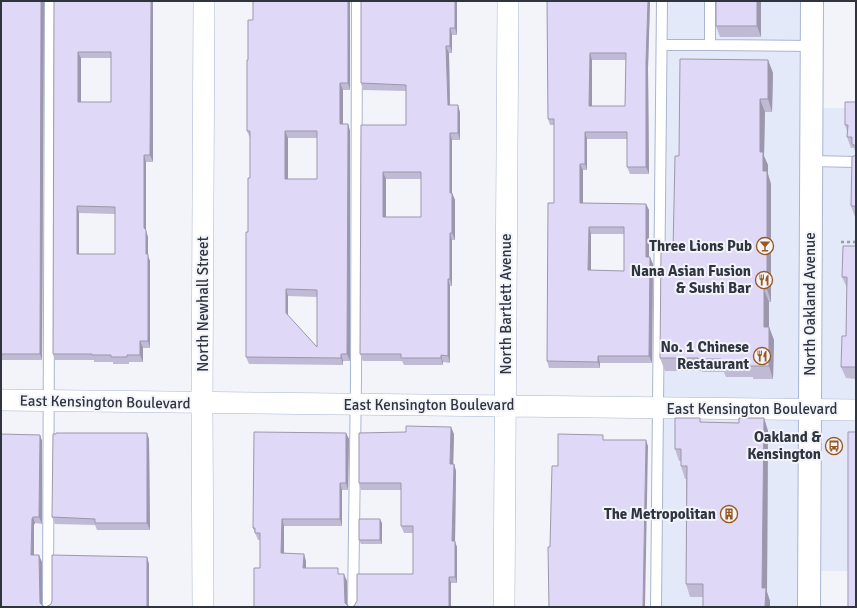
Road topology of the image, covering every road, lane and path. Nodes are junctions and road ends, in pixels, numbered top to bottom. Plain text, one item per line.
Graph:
1 (50, 1) edge
2 (204, 1) edge
3 (358, 1) edge
4 (508, 1) edge
5 (662, 1) edge
6 (710, 1) edge
7 (812, 1) edge
8 (662, 45) junction
9 (710, 45) junction
10 (812, 46) junction
11 (811, 160) junction
12 (856, 162) edge
13 (840, 242) dead end
14 (856, 242) edge
15 (1, 400) edge
16 (49, 401) junction
17 (202, 403) junction
18 (355, 404) junction
19 (505, 405) junction
20 (659, 408) junction
21 (810, 409) junction
22 (856, 410) edge
23 (48, 607) edge
24 (203, 607) edge
25 (353, 607) edge
26 (504, 607) edge
27 (656, 607) edge
28 (809, 607) edge

1 - 16 lane
2 - 17 street, North Newhall Street
3 - 18 lane
4 - 19 street, North Bartlett Avenue
5 - 8 lane
6 - 9 lane
7 - 10 main road, North Oakland Avenue
8 - 9 lane
8 - 20 lane
9 - 10 lane
10 - 11 main road, North Oakland Avenue
11 - 12 lane
11 - 21 main road, North Oakland Avenue
13 - 14 path
15 - 16 street, East Kensington Boulevard
16 - 17 street, East Kensington Boulevard
16 - 23 lane
17 - 18 street, East Kensington Boulevard
17 - 24 street, North Newhall Street
18 - 19 street, East Kensington Boulevard
18 - 25 lane
19 - 20 street, East Kensington Boulevard
19 - 26 street, North Bartlett Avenue
20 - 21 street, East Kensington Boulevard
20 - 27 lane
21 - 22 street, East Kensington Boulevard
21 - 28 main road, North Oakland Avenue

